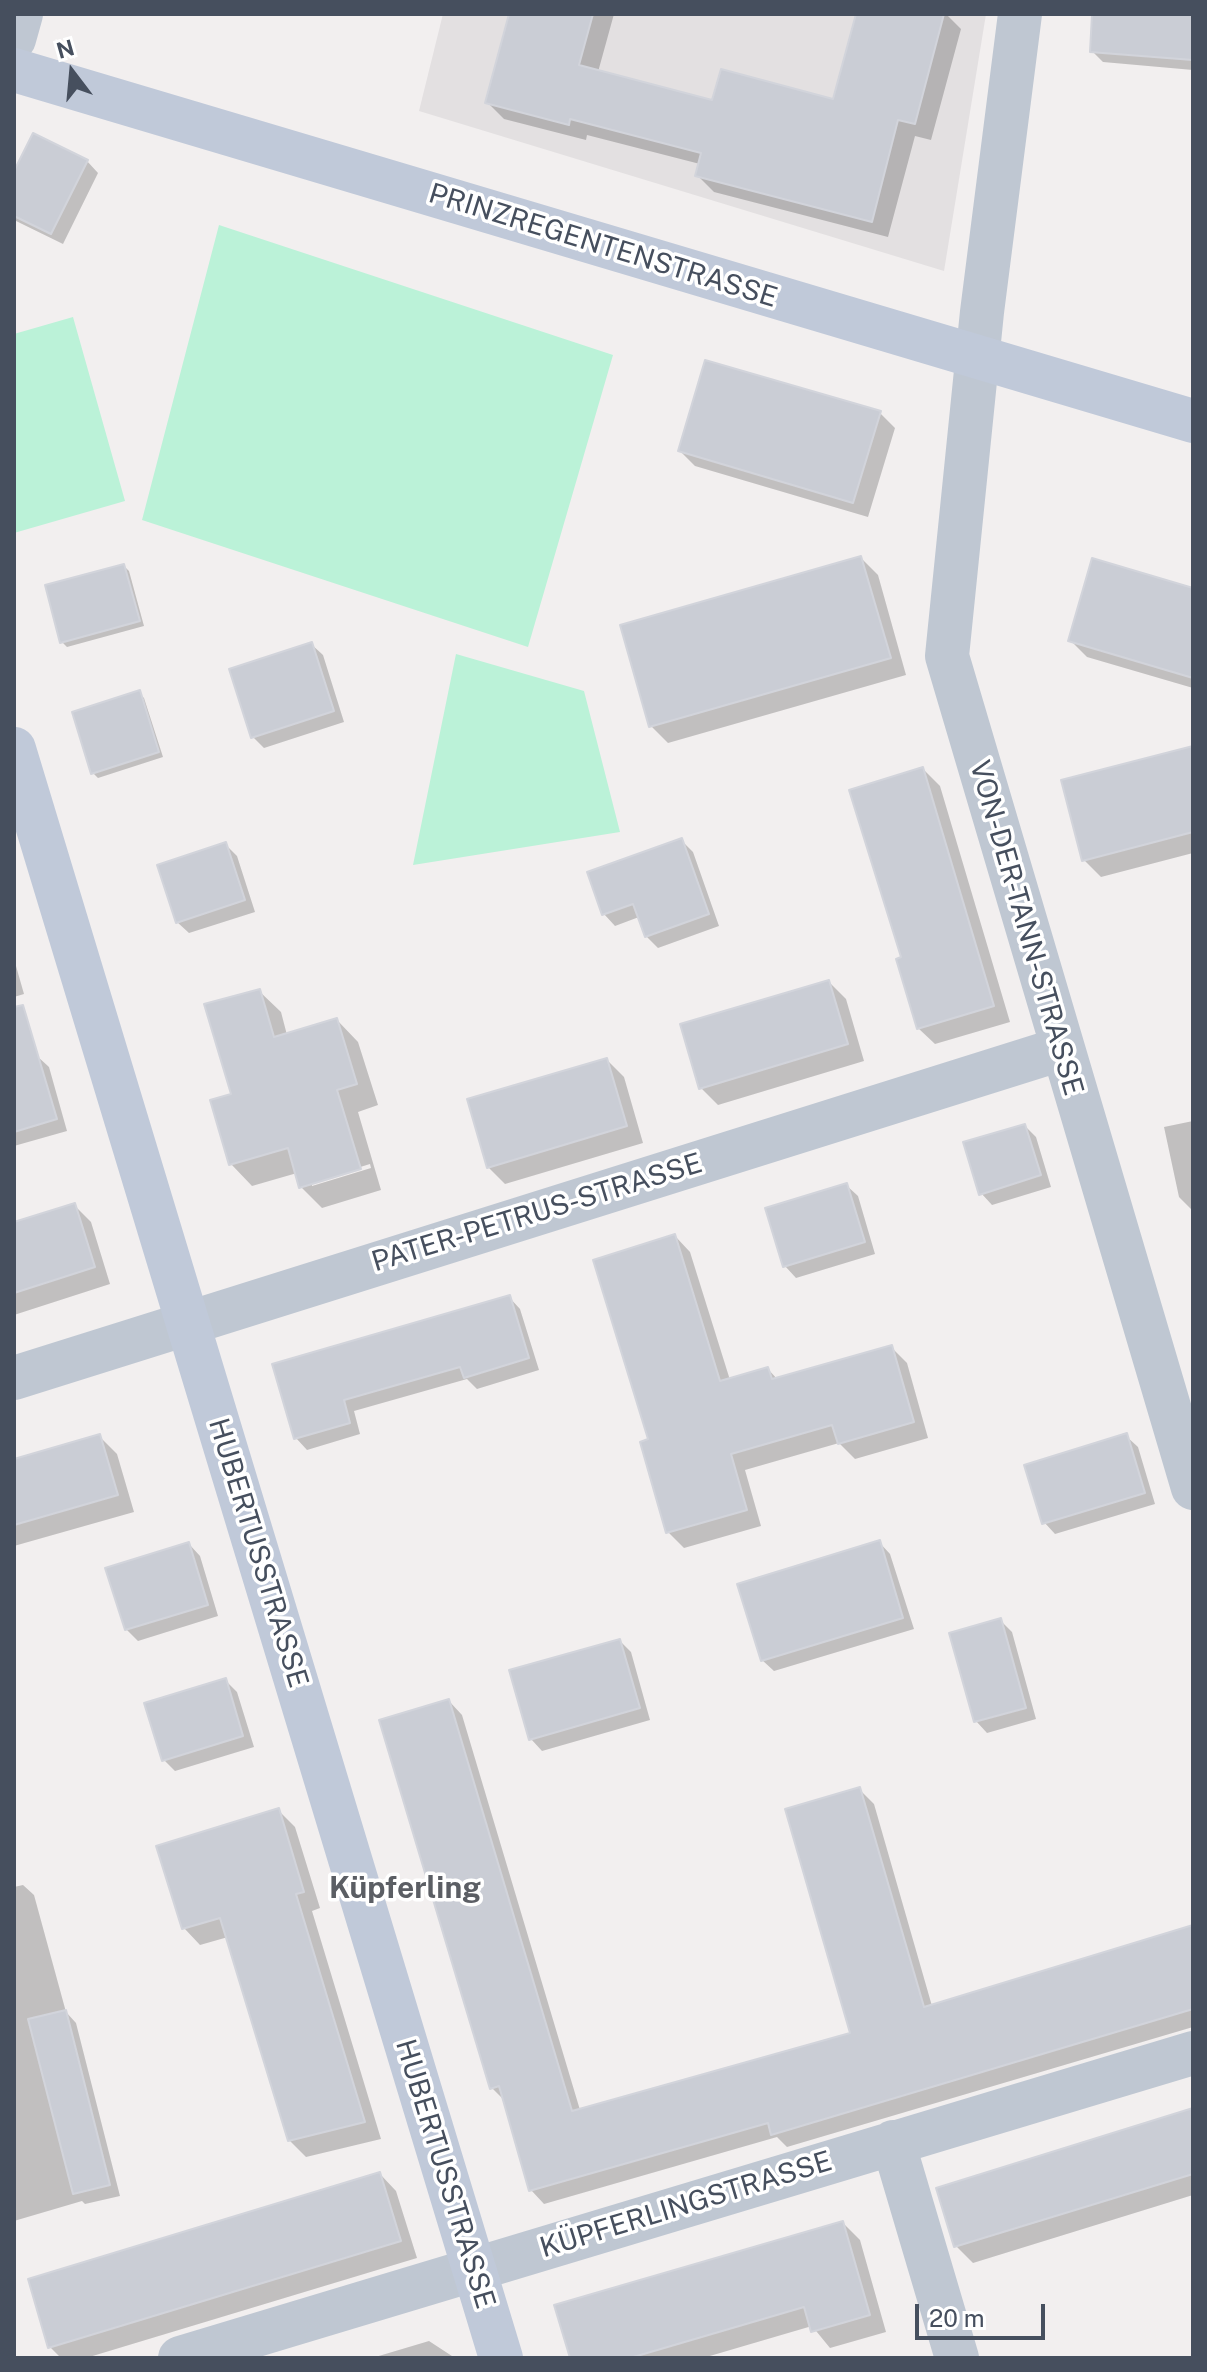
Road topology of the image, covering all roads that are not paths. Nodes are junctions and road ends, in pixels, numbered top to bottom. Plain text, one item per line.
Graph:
1 (21, 14) edge
2 (1020, 14) edge
3 (14, 39) edge
4 (14, 70) edge
5 (977, 356) junction
6 (1193, 421) edge
7 (14, 749) edge
8 (1061, 1049) junction
9 (189, 1323) junction
10 (14, 1378) edge
11 (1193, 1488) edge
12 (1193, 2053) edge
13 (893, 2142) junction
14 (475, 2269) junction
15 (180, 2358) edge
16 (501, 2358) edge
17 (957, 2358) edge

1 - 3 street
2 - 5 street, VON-DER-TANN-STRASSE
4 - 5 main road, PRINZREGENTENSTRASSE
5 - 6 main road, PRINZREGENTENSTRASSE
5 - 8 street, VON-DER-TANN-STRASSE
7 - 9 main road, HUBERTUSSTRASSE
8 - 9 street, PATER-PETRUS-STRASSE
8 - 11 street, VON-DER-TANN-STRASSE
9 - 10 street, PATER-PETRUS-STRASSE
9 - 14 main road, HUBERTUSSTRASSE
12 - 13 street, KÜPFERLINGSTRASSE
13 - 14 street, KÜPFERLINGSTRASSE
13 - 17 street
14 - 15 street, KÜPFERLINGSTRASSE
14 - 16 main road, HUBERTUSSTRASSE

